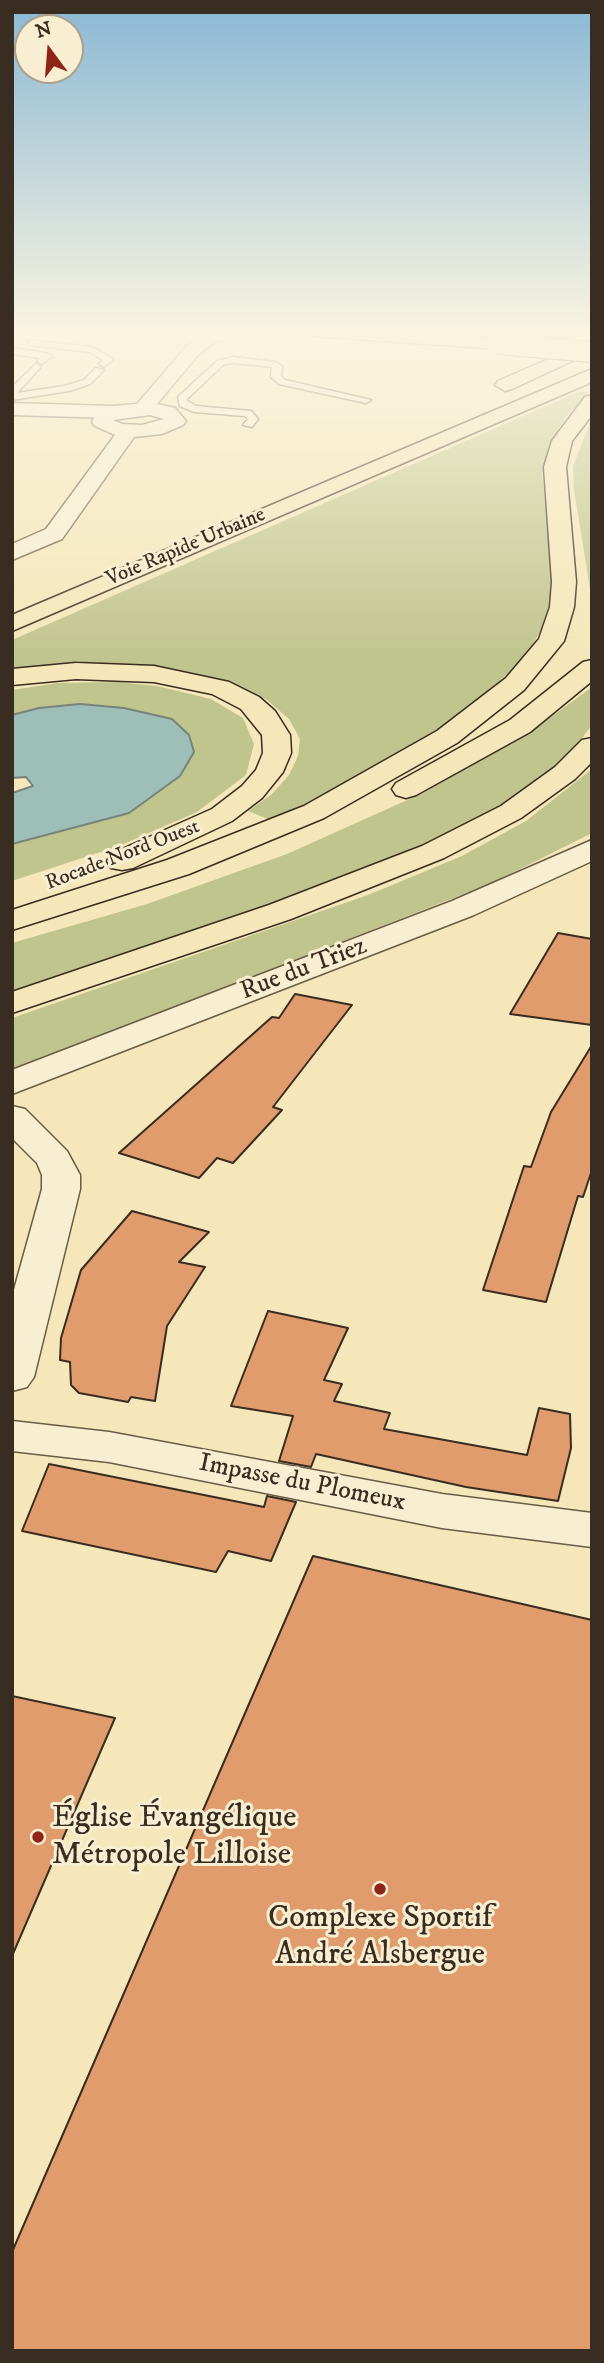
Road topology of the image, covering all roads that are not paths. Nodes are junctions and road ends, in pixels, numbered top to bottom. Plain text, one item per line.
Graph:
1 (121, 441) edge
2 (386, 441) edge
3 (438, 441) edge
4 (562, 441) edge
5 (351, 455) dead end
6 (12, 553) edge
7 (12, 624) edge
8 (592, 668) edge
9 (12, 677) edge
10 (592, 746) edge
11 (592, 849) edge
12 (12, 896) edge
13 (12, 920) edge
14 (12, 929) edge
15 (12, 1003) edge
16 (12, 1083) edge
17 (12, 1118) edge
18 (12, 1377) edge
19 (12, 1436) edge
20 (592, 1530) edge

1 - 6 street
2 - 5 main road
3 - 7 main road, Voie Rapide Urbaine
4 - 13 main road
8 - 14 main road
9 - 12 main road, Rocade Nord Ouest
10 - 15 main road
11 - 16 street, Rue du Triez
17 - 18 street
19 - 20 street, Impasse du Plomeux

